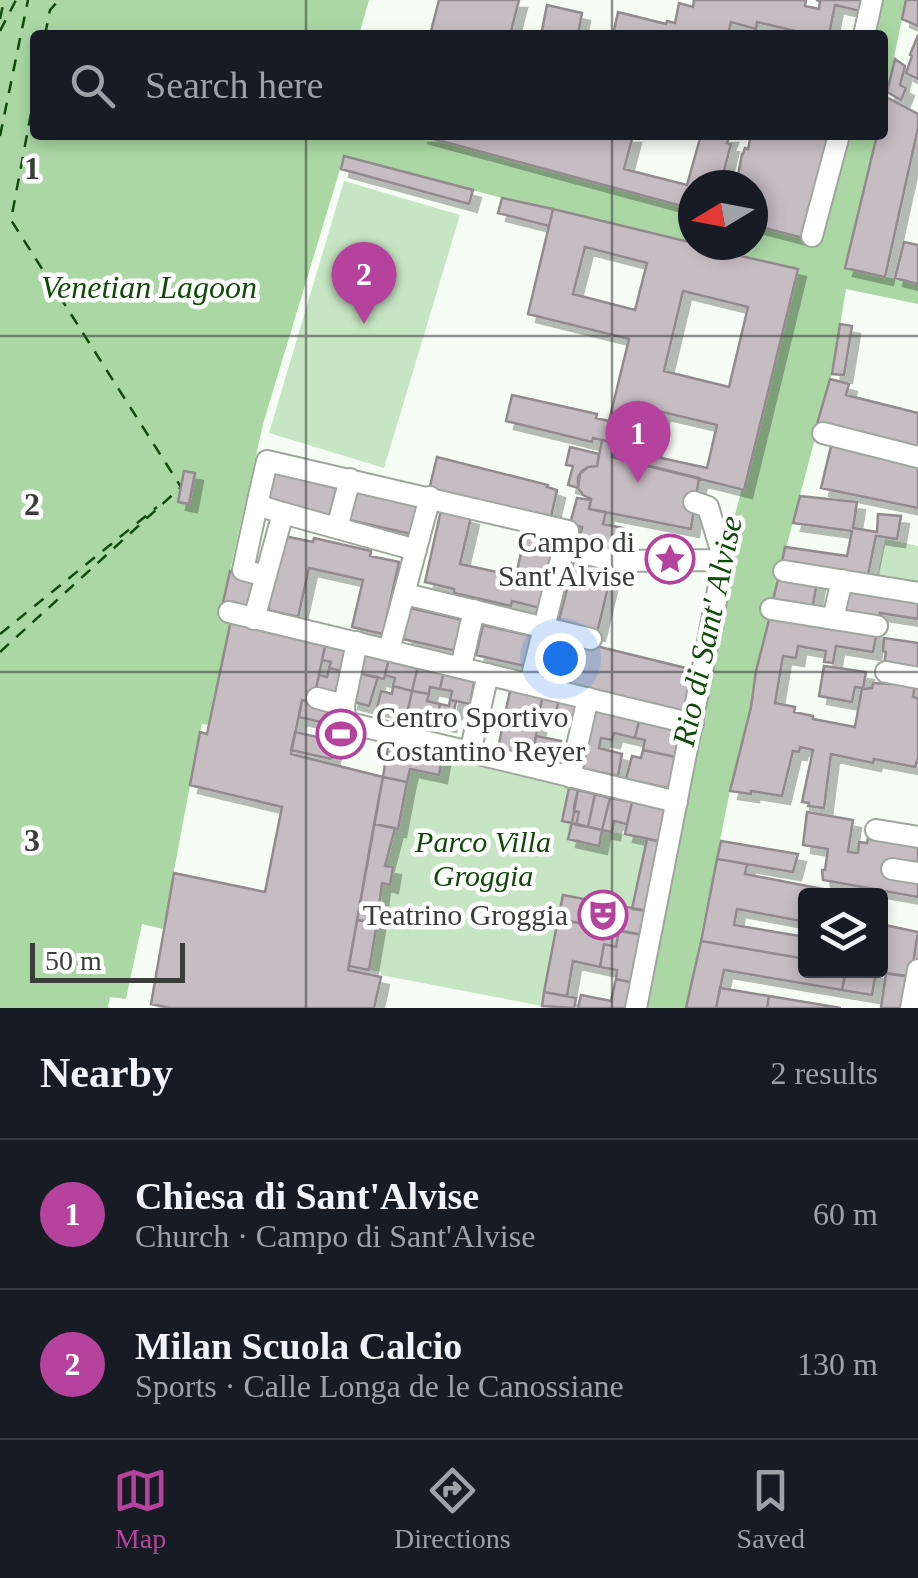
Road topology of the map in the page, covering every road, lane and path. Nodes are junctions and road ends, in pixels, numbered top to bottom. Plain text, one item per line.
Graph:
1 (872, 0) edge
2 (865, 30) edge
3 (838, 140) edge
4 (812, 236) dead end
5 (823, 432) dead end
6 (918, 457) edge
7 (350, 479) junction
8 (430, 497) junction
9 (694, 502) dead end
10 (257, 505) junction
11 (284, 513) junction
12 (336, 528) junction
13 (566, 540) junction
14 (416, 550) junction
15 (724, 560) junction
16 (784, 571) dead end
17 (266, 576) junction
18 (842, 580) junction
19 (918, 593) edge
20 (404, 594) junction
21 (771, 609) dead end
22 (474, 610) junction
23 (229, 612) dead end
24 (254, 618) junction
25 (833, 619) junction
26 (876, 626) dead end
27 (544, 627) junction
28 (592, 639) dead end
29 (357, 642) junction
30 (390, 650) junction
31 (461, 667) junction
32 (886, 672) dead end
33 (488, 674) junction
34 (918, 678) edge
35 (530, 684) junction
36 (317, 698) dead end
37 (588, 698) junction
38 (344, 705) junction
39 (693, 724) junction
40 (470, 753) junction
41 (570, 777) junction
42 (677, 802) junction
43 (876, 830) dead end
44 (918, 837) edge
45 (892, 869) dead end
46 (918, 873) edge
47 (918, 970) edge
48 (636, 1008) edge
49 (912, 1008) edge

1 - 2 street
3 - 4 street
5 - 6 street
7 - 8 street
7 - 10 street
7 - 12 street
8 - 13 street
8 - 14 street
9 - 15 street
10 - 11 street
10 - 17 street
11 - 12 street
11 - 17 street
12 - 14 street
13 - 15 street
13 - 27 street
14 - 20 street
15 - 39 street
16 - 18 street
17 - 24 street
18 - 19 street
18 - 25 street
20 - 22 street
20 - 30 street
21 - 25 street
22 - 27 street
22 - 31 street
23 - 24 street
24 - 29 street
25 - 26 street
27 - 28 street
27 - 35 street
29 - 30 street
29 - 38 street
30 - 31 street
31 - 33 street
32 - 34 street
33 - 35 street
33 - 40 street
35 - 37 street
36 - 38 street
37 - 39 street
37 - 41 street
38 - 40 street
39 - 42 street
40 - 41 street
41 - 42 street
42 - 48 street
43 - 44 street
45 - 46 street
47 - 49 street

